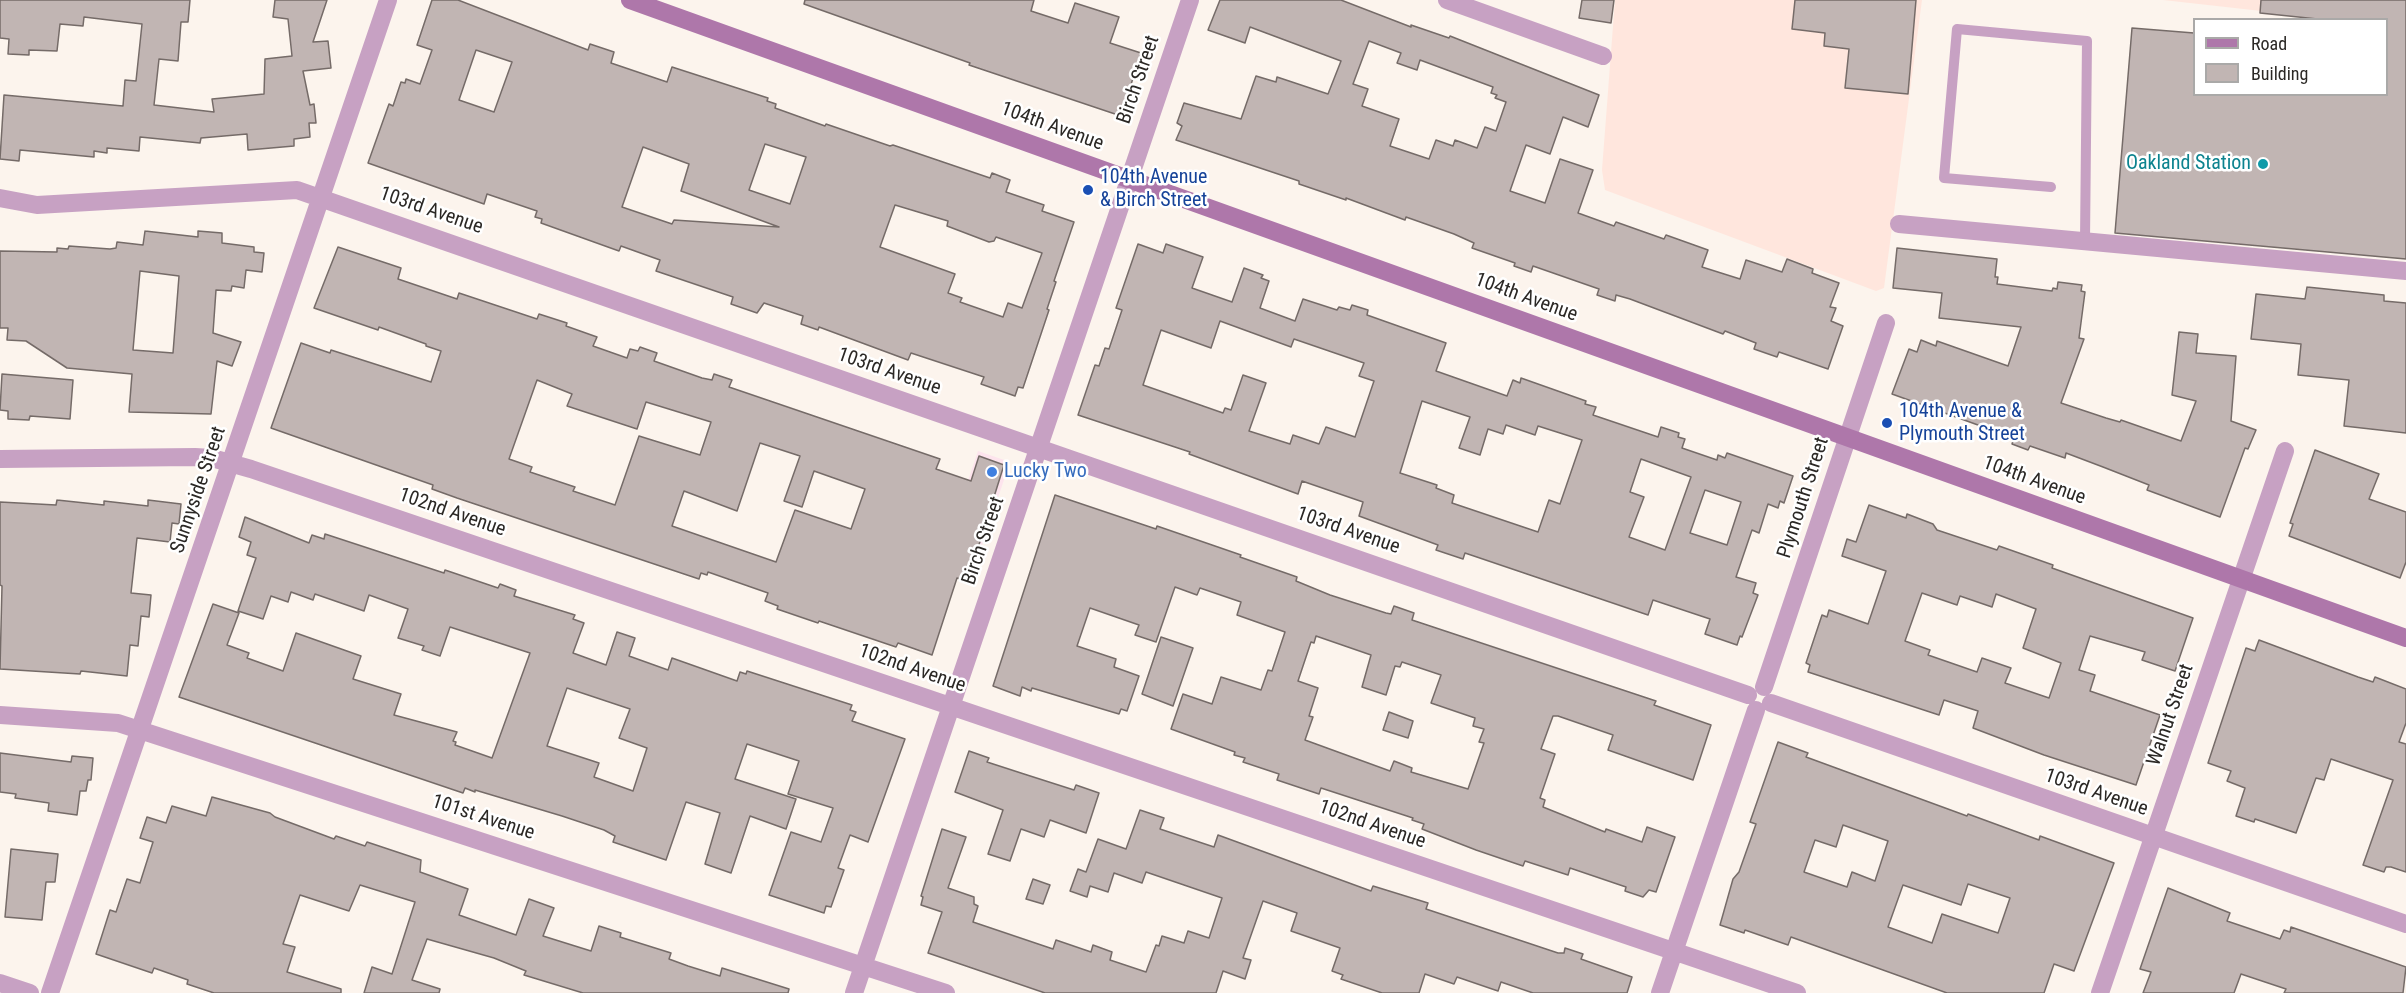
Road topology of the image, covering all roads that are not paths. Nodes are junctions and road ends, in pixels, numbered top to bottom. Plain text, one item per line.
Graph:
1 (388, 0) edge
2 (630, 0) edge
3 (1190, 0) edge
4 (1447, 0) edge
5 (1479, 6) edge
6 (1603, 56) dead end
7 (1129, 178) junction
8 (2051, 187) dead end
9 (0, 198) edge
10 (321, 198) junction
11 (1899, 224) dead end
12 (2085, 241) junction
13 (2396, 266) edge
14 (1886, 323) dead end
15 (1848, 437) junction
16 (1040, 448) junction
17 (2285, 451) dead end
18 (0, 459) edge
19 (232, 464) junction
20 (2241, 579) junction
21 (2406, 638) edge
22 (1760, 699) junction
23 (952, 707) junction
24 (0, 715) edge
25 (141, 730) junction
26 (2153, 837) junction
27 (2406, 924) edge
28 (1674, 951) junction
29 (864, 966) junction
30 (0, 983) edge
31 (30, 993) edge
32 (50, 993) edge
33 (854, 993) edge
34 (946, 993) edge
35 (1660, 993) edge
36 (1797, 993) edge
37 (2100, 993) edge

1 - 10 street, Sunnyside Street
2 - 7 street, 104th Avenue
3 - 7 street, Birch Street
4 - 5 street
5 - 6 street
7 - 15 street, 104th Avenue
7 - 16 street, Birch Street
8 - 12 lane
9 - 10 street, 103rd Avenue
10 - 16 street, 103rd Avenue
10 - 19 street, Sunnyside Street
11 - 12 street
12 - 13 street
14 - 15 street, Plymouth Street
15 - 20 street, 104th Avenue
15 - 22 street, Plymouth Street
16 - 22 street, 103rd Avenue
16 - 23 street, Birch Street
17 - 20 street, Walnut Street
18 - 19 street, 102nd Avenue
19 - 23 street, 102nd Avenue
19 - 25 street, Sunnyside Street
20 - 21 street, 104th Avenue
20 - 26 street, Walnut Street
22 - 26 street, 103rd Avenue
22 - 28 street, Plymouth Street
23 - 28 street, 102nd Avenue
23 - 29 street, Birch Street
24 - 25 street, 101st Avenue
25 - 29 street, 101st Avenue
25 - 32 street, Sunnyside Street
26 - 27 street, 103rd Avenue
26 - 37 street, Walnut Street
28 - 35 street, Plymouth Street
28 - 36 street, 102nd Avenue
29 - 33 street, Birch Street
29 - 34 street, 101st Avenue
30 - 31 street

